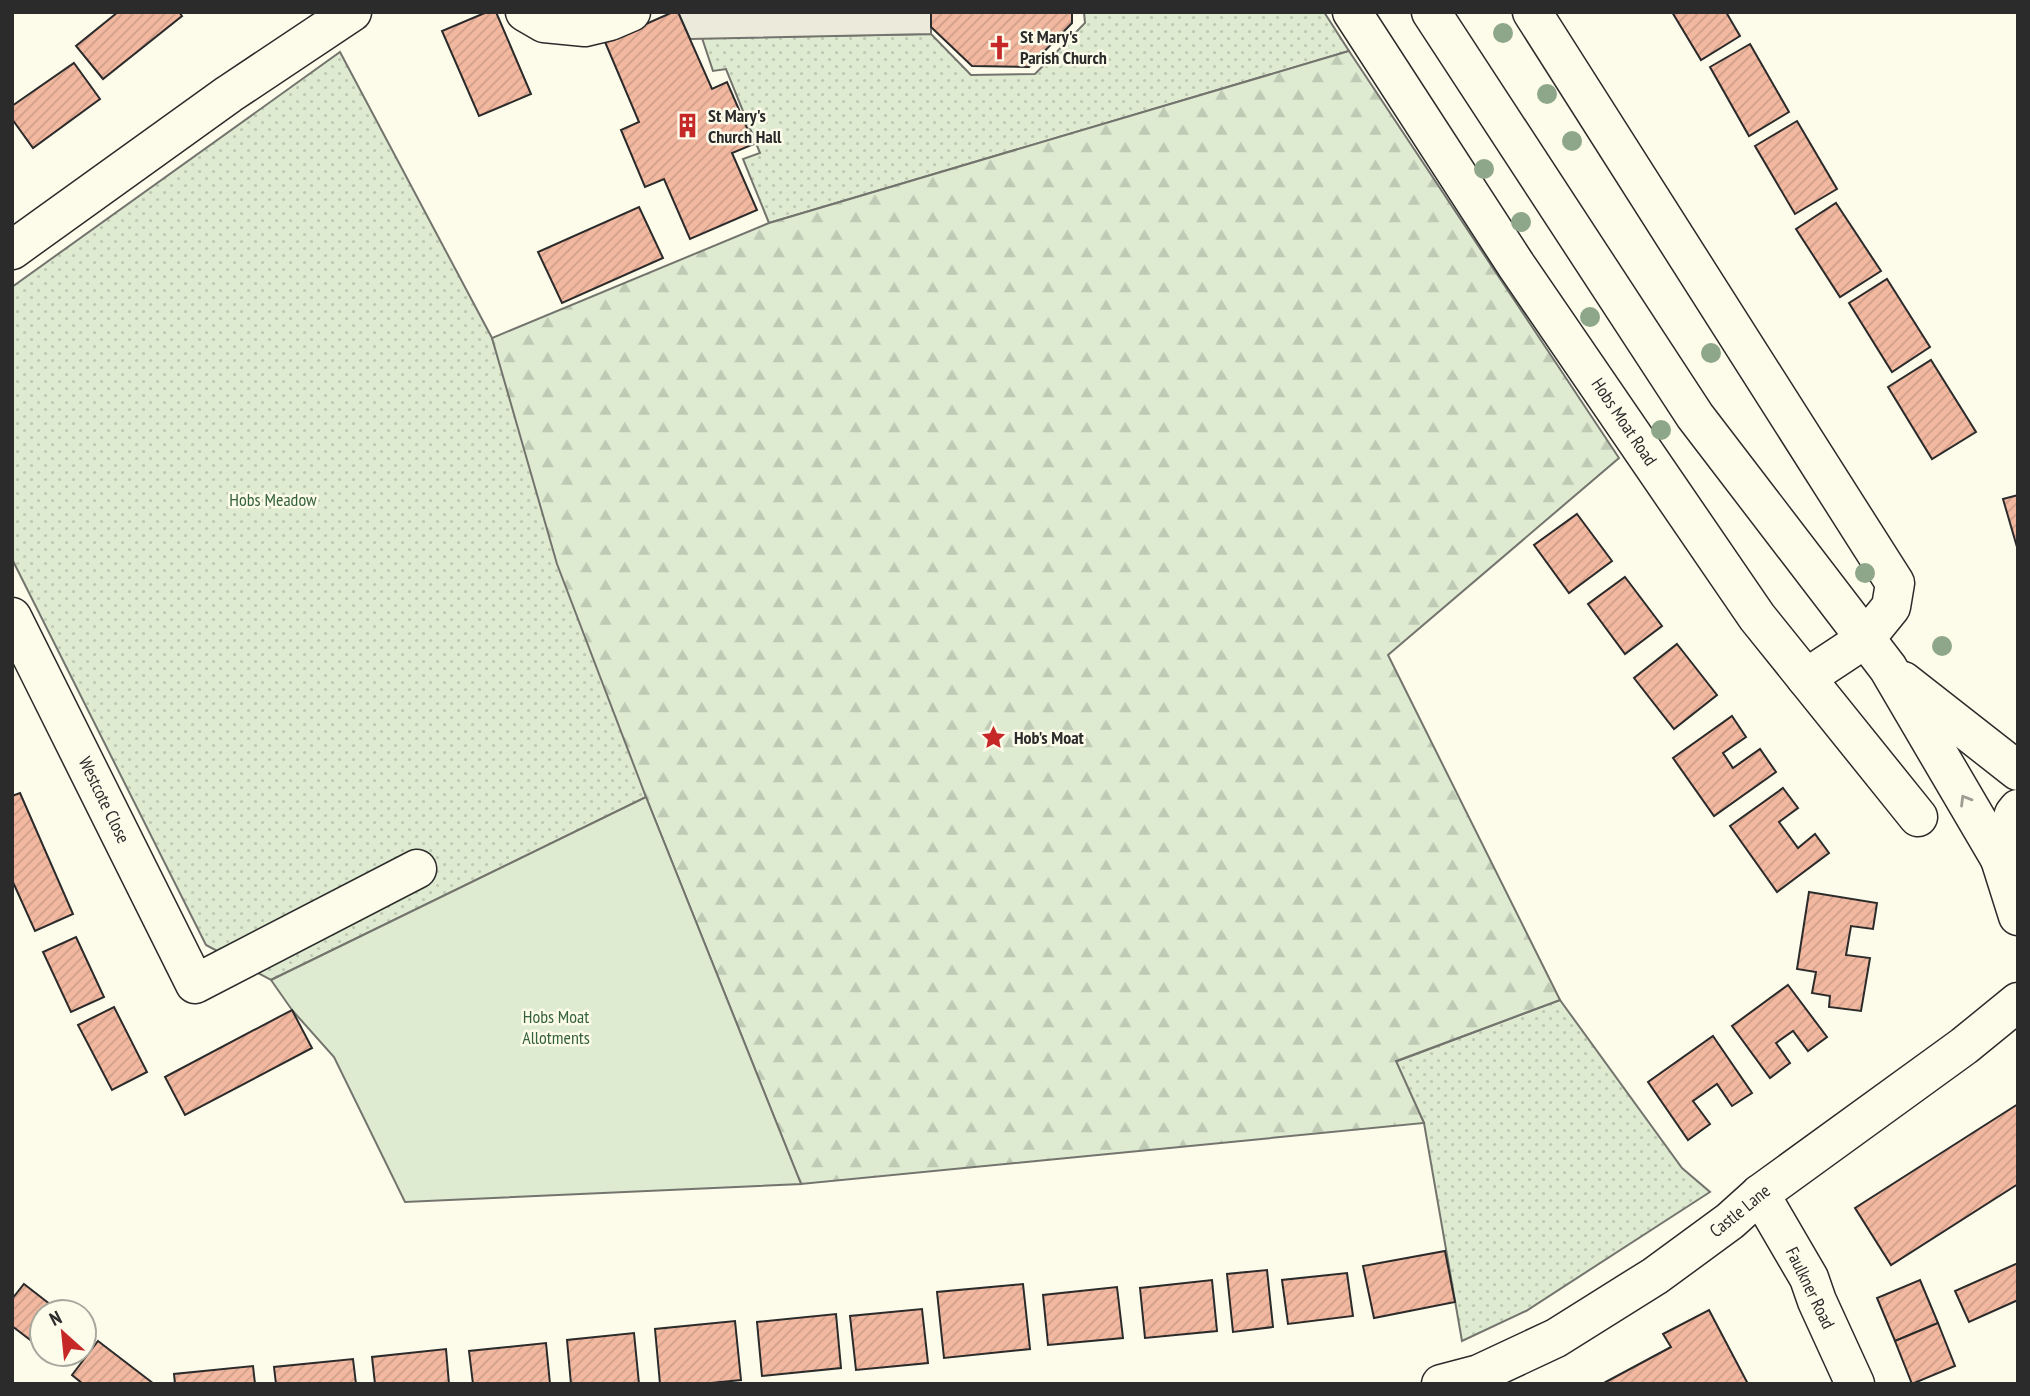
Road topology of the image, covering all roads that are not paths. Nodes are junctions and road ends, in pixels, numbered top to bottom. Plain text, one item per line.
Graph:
1 (352, 12) edge
2 (524, 12) edge
3 (631, 12) edge
4 (1352, 12) edge
5 (1432, 12) edge
6 (1532, 12) edge
7 (12, 250) edge
8 (12, 617) edge
9 (1865, 639) junction
10 (1888, 668) junction
11 (1806, 678) junction
12 (2018, 771) edge
13 (2018, 809) edge
14 (1918, 817) dead end
15 (2000, 859) junction
16 (417, 869) dead end
17 (2018, 916) edge
18 (2018, 1002) edge
19 (1760, 1194) junction
20 (1441, 1384) edge
21 (1856, 1384) edge

1 - 7 street
2 - 3 street
4 - 11 street, Hobs Moat Road
5 - 9 street
6 - 9 street
8 - 16 street, Westcote Close
9 - 10 street
9 - 11 street
10 - 12 street
15 -> 10 street
11 - 14 street, Hobs Moat Road
13 - 15 street
15 - 17 street
18 - 19 street, Castle Lane
19 - 20 street, Castle Lane
19 - 21 street, Faulkner Road

